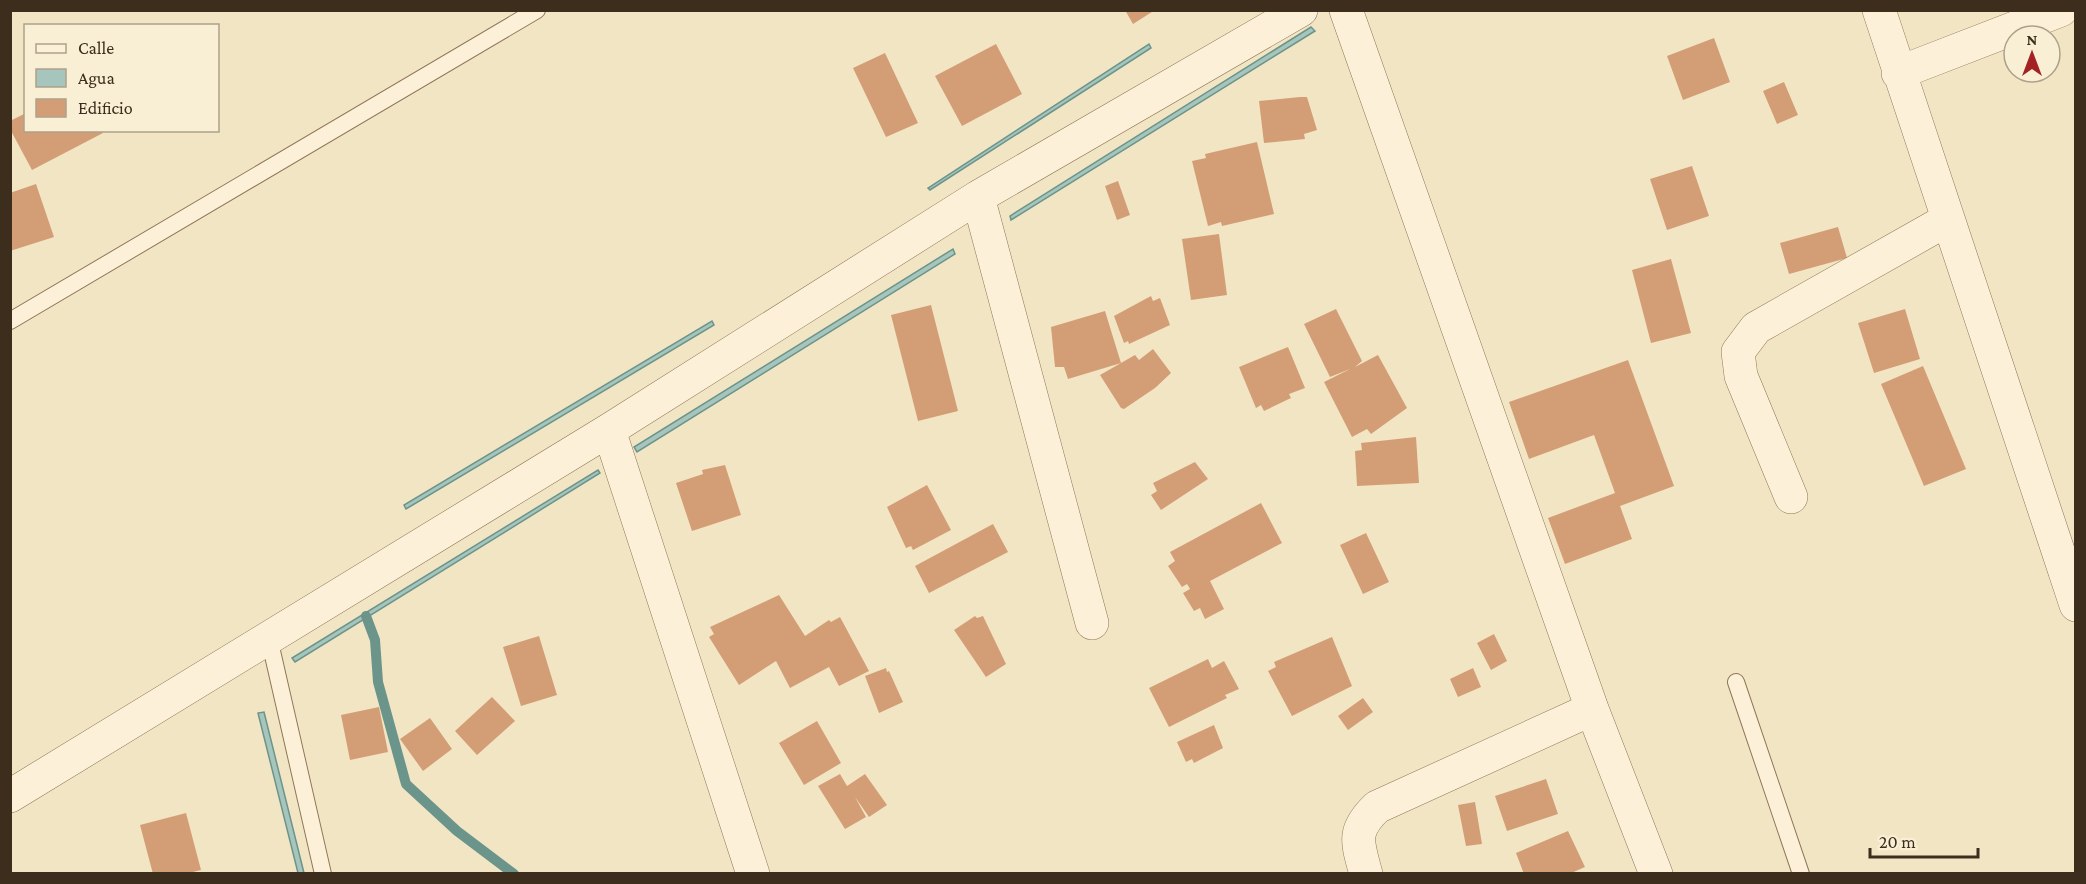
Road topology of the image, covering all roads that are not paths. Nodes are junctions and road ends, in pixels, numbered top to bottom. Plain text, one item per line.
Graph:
1 (537, 10) edge
2 (1302, 10) edge
3 (1346, 10) edge
4 (1880, 10) edge
5 (2061, 10) edge
6 (1898, 72) junction
7 (978, 197) junction
8 (1947, 220) junction
9 (10, 321) edge
10 (609, 430) junction
11 (1791, 497) dead end
12 (2070, 572) edge
13 (2076, 605) edge
14 (1092, 623) dead end
15 (269, 638) junction
16 (1736, 682) dead end
17 (1592, 709) junction
18 (10, 796) edge
19 (323, 873) edge
20 (753, 873) edge
21 (1366, 873) edge
22 (1656, 873) edge
23 (1801, 873) edge

1 - 9 lane
2 - 7 street
3 - 17 street
4 - 6 street
5 - 6 street
6 - 8 street
7 - 10 street
7 - 14 street
8 - 11 street
8 - 12 street
10 - 15 street
10 - 20 street
12 - 13 street
15 - 18 street
15 - 19 lane
16 - 23 lane
17 - 21 street
17 - 22 street

